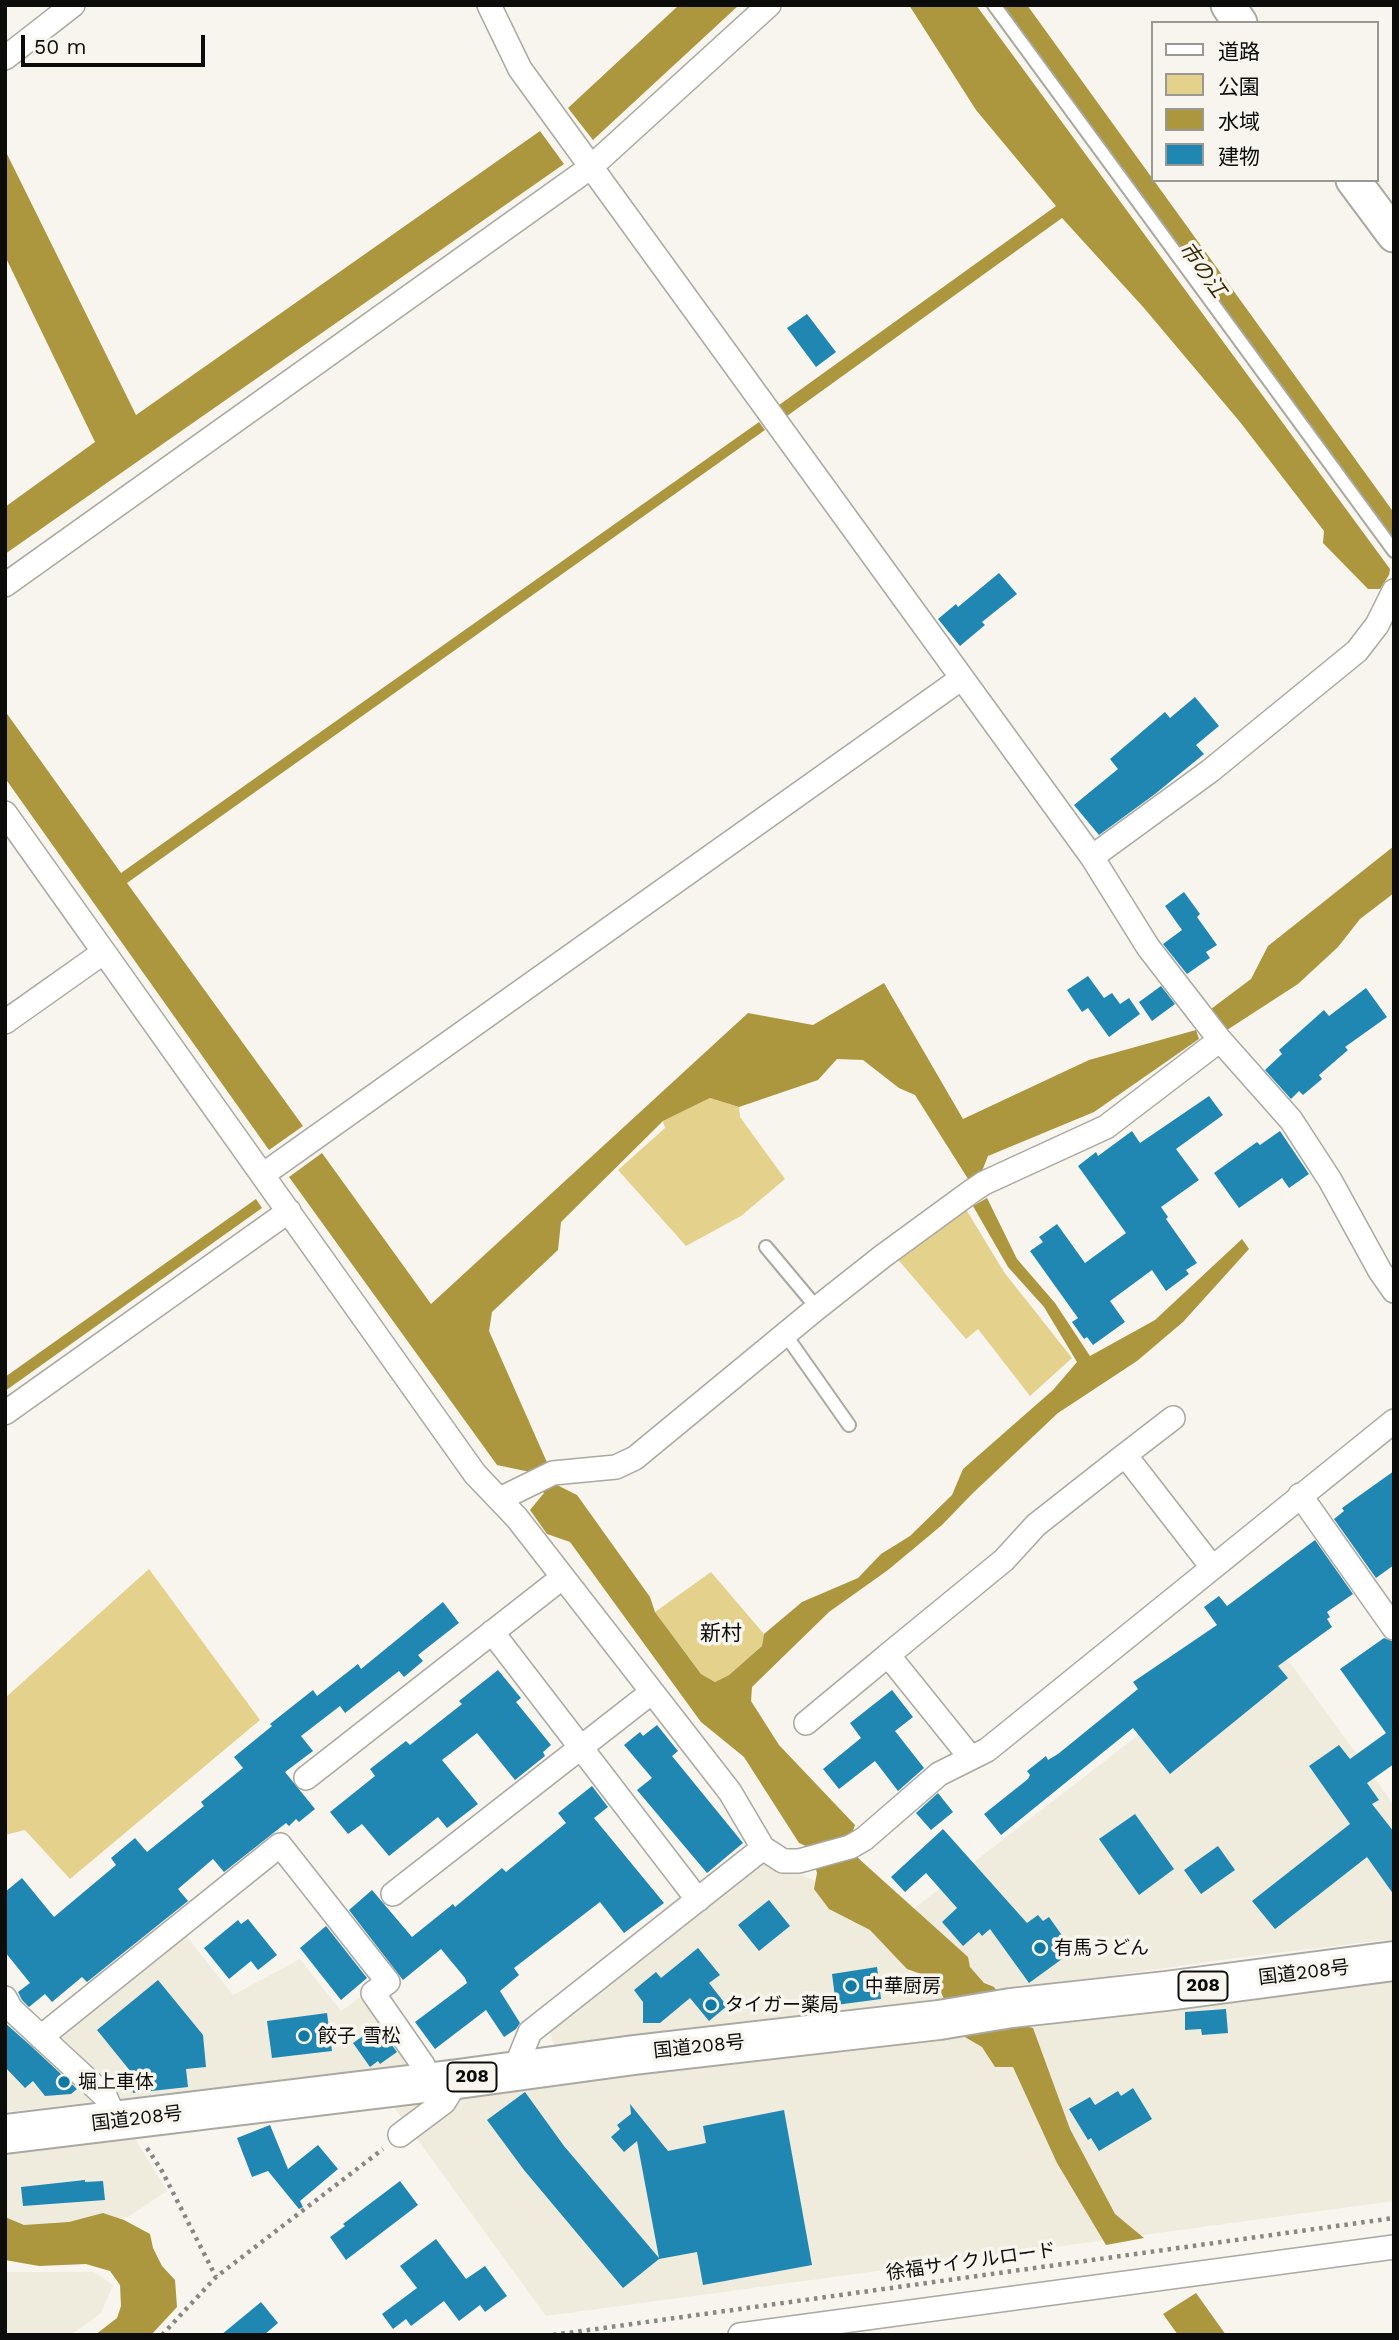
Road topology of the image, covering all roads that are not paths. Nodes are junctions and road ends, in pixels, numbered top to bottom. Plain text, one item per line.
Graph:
1 (73, 5) edge
2 (489, 5) edge
3 (769, 5) edge
4 (994, 5) edge
5 (1228, 5) edge
6 (1239, 21) edge
7 (5, 58) edge
8 (591, 167) junction
9 (1354, 182) edge
10 (1394, 235) edge
11 (1394, 551) edge
12 (5, 585) edge
13 (1392, 594) edge
14 (962, 678) junction
15 (5, 813) edge
16 (1092, 857) junction
17 (104, 952) junction
18 (5, 1022) edge
19 (1213, 1032) junction
20 (264, 1174) junction
21 (289, 1211) junction
22 (766, 1247) dead end
23 (1394, 1291) edge
24 (817, 1308) junction
25 (785, 1334) junction
26 (5, 1413) edge
27 (1173, 1418) dead end
28 (1394, 1421) edge
29 (849, 1424) dead end
30 (1125, 1455) junction
31 (1300, 1495) junction
32 (500, 1499) junction
33 (1212, 1567) junction
34 (563, 1577) junction
35 (1386, 1601) edge
36 (1394, 1628) edge
37 (492, 1632) junction
38 (888, 1655) junction
39 (652, 1692) junction
40 (806, 1723) dead end
41 (580, 1748) junction
42 (971, 1758) junction
43 (306, 1778) dead end
44 (764, 1848) junction
45 (393, 1895) dead end
46 (698, 1900) junction
47 (1394, 1961) edge
48 (5, 1998) edge
49 (41, 2037) junction
50 (514, 2071) junction
51 (440, 2082) junction
52 (126, 2120) junction
53 (5, 2134) edge
54 (400, 2136) road end
55 (1394, 2246) edge
56 (792, 2331) edge
57 (740, 2335) edge

1 - 7 street
2 - 8 street
3 - 8 street
4 - 11 lane
5 - 6 street
8 - 12 street
8 - 14 street
9 - 10 street
13 - 16 street
14 - 16 street
14 - 20 street
15 - 17 street
16 - 19 street
17 - 18 street
17 - 20 street
19 - 23 street
19 - 24 street
20 - 21 street
21 - 26 street
21 - 32 street
22 - 24 lane
24 - 25 street
25 - 29 lane
25 - 32 street
27 - 30 street
28 - 31 street
30 - 33 street
30 - 38 street
31 - 33 street
31 - 35 street
32 - 34 street
33 - 42 street
34 - 37 street
34 - 39 street
35 - 36 street
37 - 41 street
37 - 43 street
38 - 40 street
38 - 42 street
39 - 41 street
39 - 44 street
41 - 45 street
41 - 46 street
42 - 44 street
44 - 46 street
46 - 50 street
47 - 50 highway, 国道208号 / 208
48 - 49 street
49 - 51 street
49 - 52 street
50 - 51 highway, 国道208号 / 208
51 - 52 highway, 国道208号 / 208
51 - 54 street
52 - 53 highway, 国道208号 / 208
55 - 56 street
56 - 57 street

